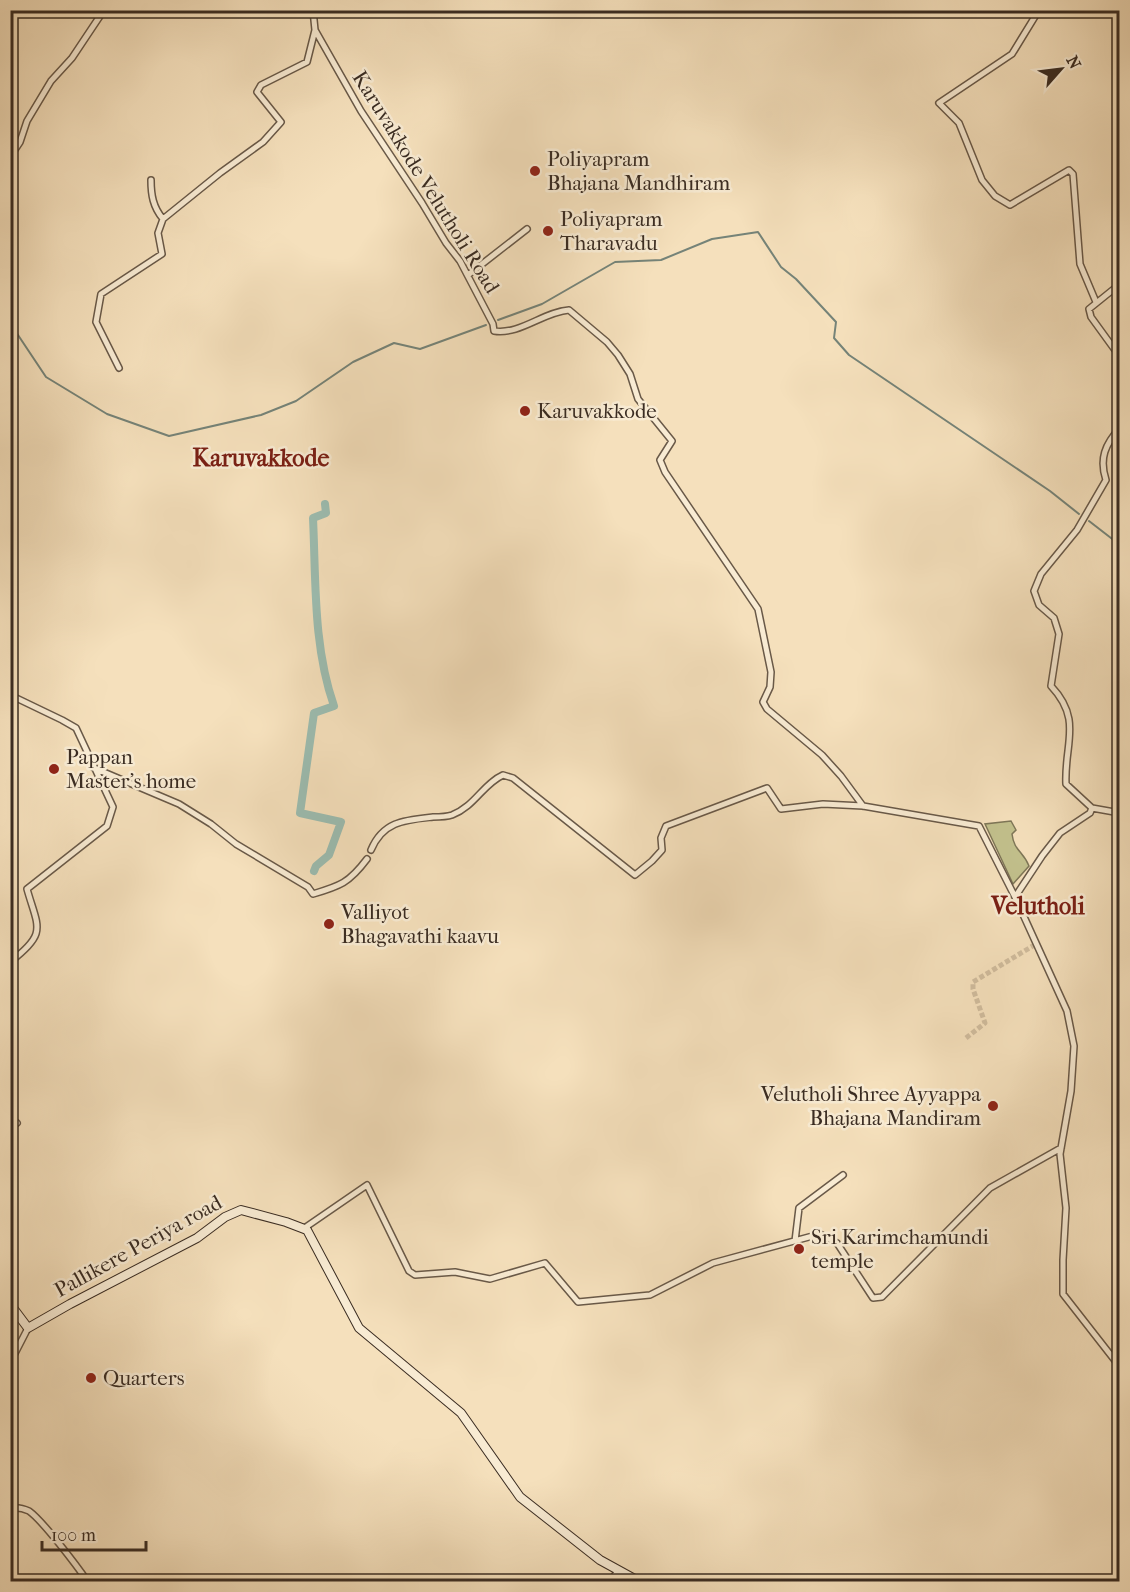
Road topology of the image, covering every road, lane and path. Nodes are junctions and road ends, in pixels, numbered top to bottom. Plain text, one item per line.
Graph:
1 (104, 10) edge
2 (313, 10) edge
3 (1039, 10) edge
4 (315, 30) junction
5 (10, 157) edge
6 (151, 180) dead end
7 (163, 219) junction
8 (527, 229) dead end
9 (468, 275) junction
10 (1119, 284) edge
11 (1096, 302) junction
12 (1119, 357) edge
13 (119, 368) dead end
14 (1119, 428) edge
15 (10, 695) edge
16 (94, 768) junction
17 (862, 806) junction
18 (1092, 808) junction
19 (1119, 813) edge
20 (371, 850) dead end
21 (367, 859) dead end
22 (1015, 897) junction
23 (10, 962) edge
24 (17, 1123) dead end
25 (10, 1128) edge
26 (1061, 1148) junction
27 (843, 1175) dead end
28 (303, 1228) junction
29 (795, 1241) junction
30 (10, 1304) edge
31 (28, 1328) junction
32 (10, 1364) edge
33 (1119, 1367) edge
34 (10, 1405) edge
35 (10, 1432) edge
36 (10, 1508) edge
37 (619, 1570) junction
38 (88, 1581) edge
39 (609, 1581) edge
40 (640, 1581) edge

1 - 5 street
2 - 4 street, Karuvakkode Velutholi Road
3 - 11 street
4 - 7 street
4 - 9 street, Karuvakkode Velutholi Road
6 - 7 street
7 - 13 street
8 - 9 street
9 - 17 street, Karuvakkode Velutholi Road
10 - 11 street
11 - 12 street
14 - 18 street
15 - 16 street
16 - 21 street
16 - 23 street
17 - 20 street
17 - 22 street
18 - 19 street
18 - 22 street
22 - 26 street
24 - 25 street
26 - 29 street
26 - 33 street
27 - 29 street
28 - 29 street
28 - 31 main road, Pallikere Periya road
28 - 37 main road
30 - 31 main road
31 - 32 street
34 - 35 street
36 - 38 street
37 - 39 street
37 - 40 main road

